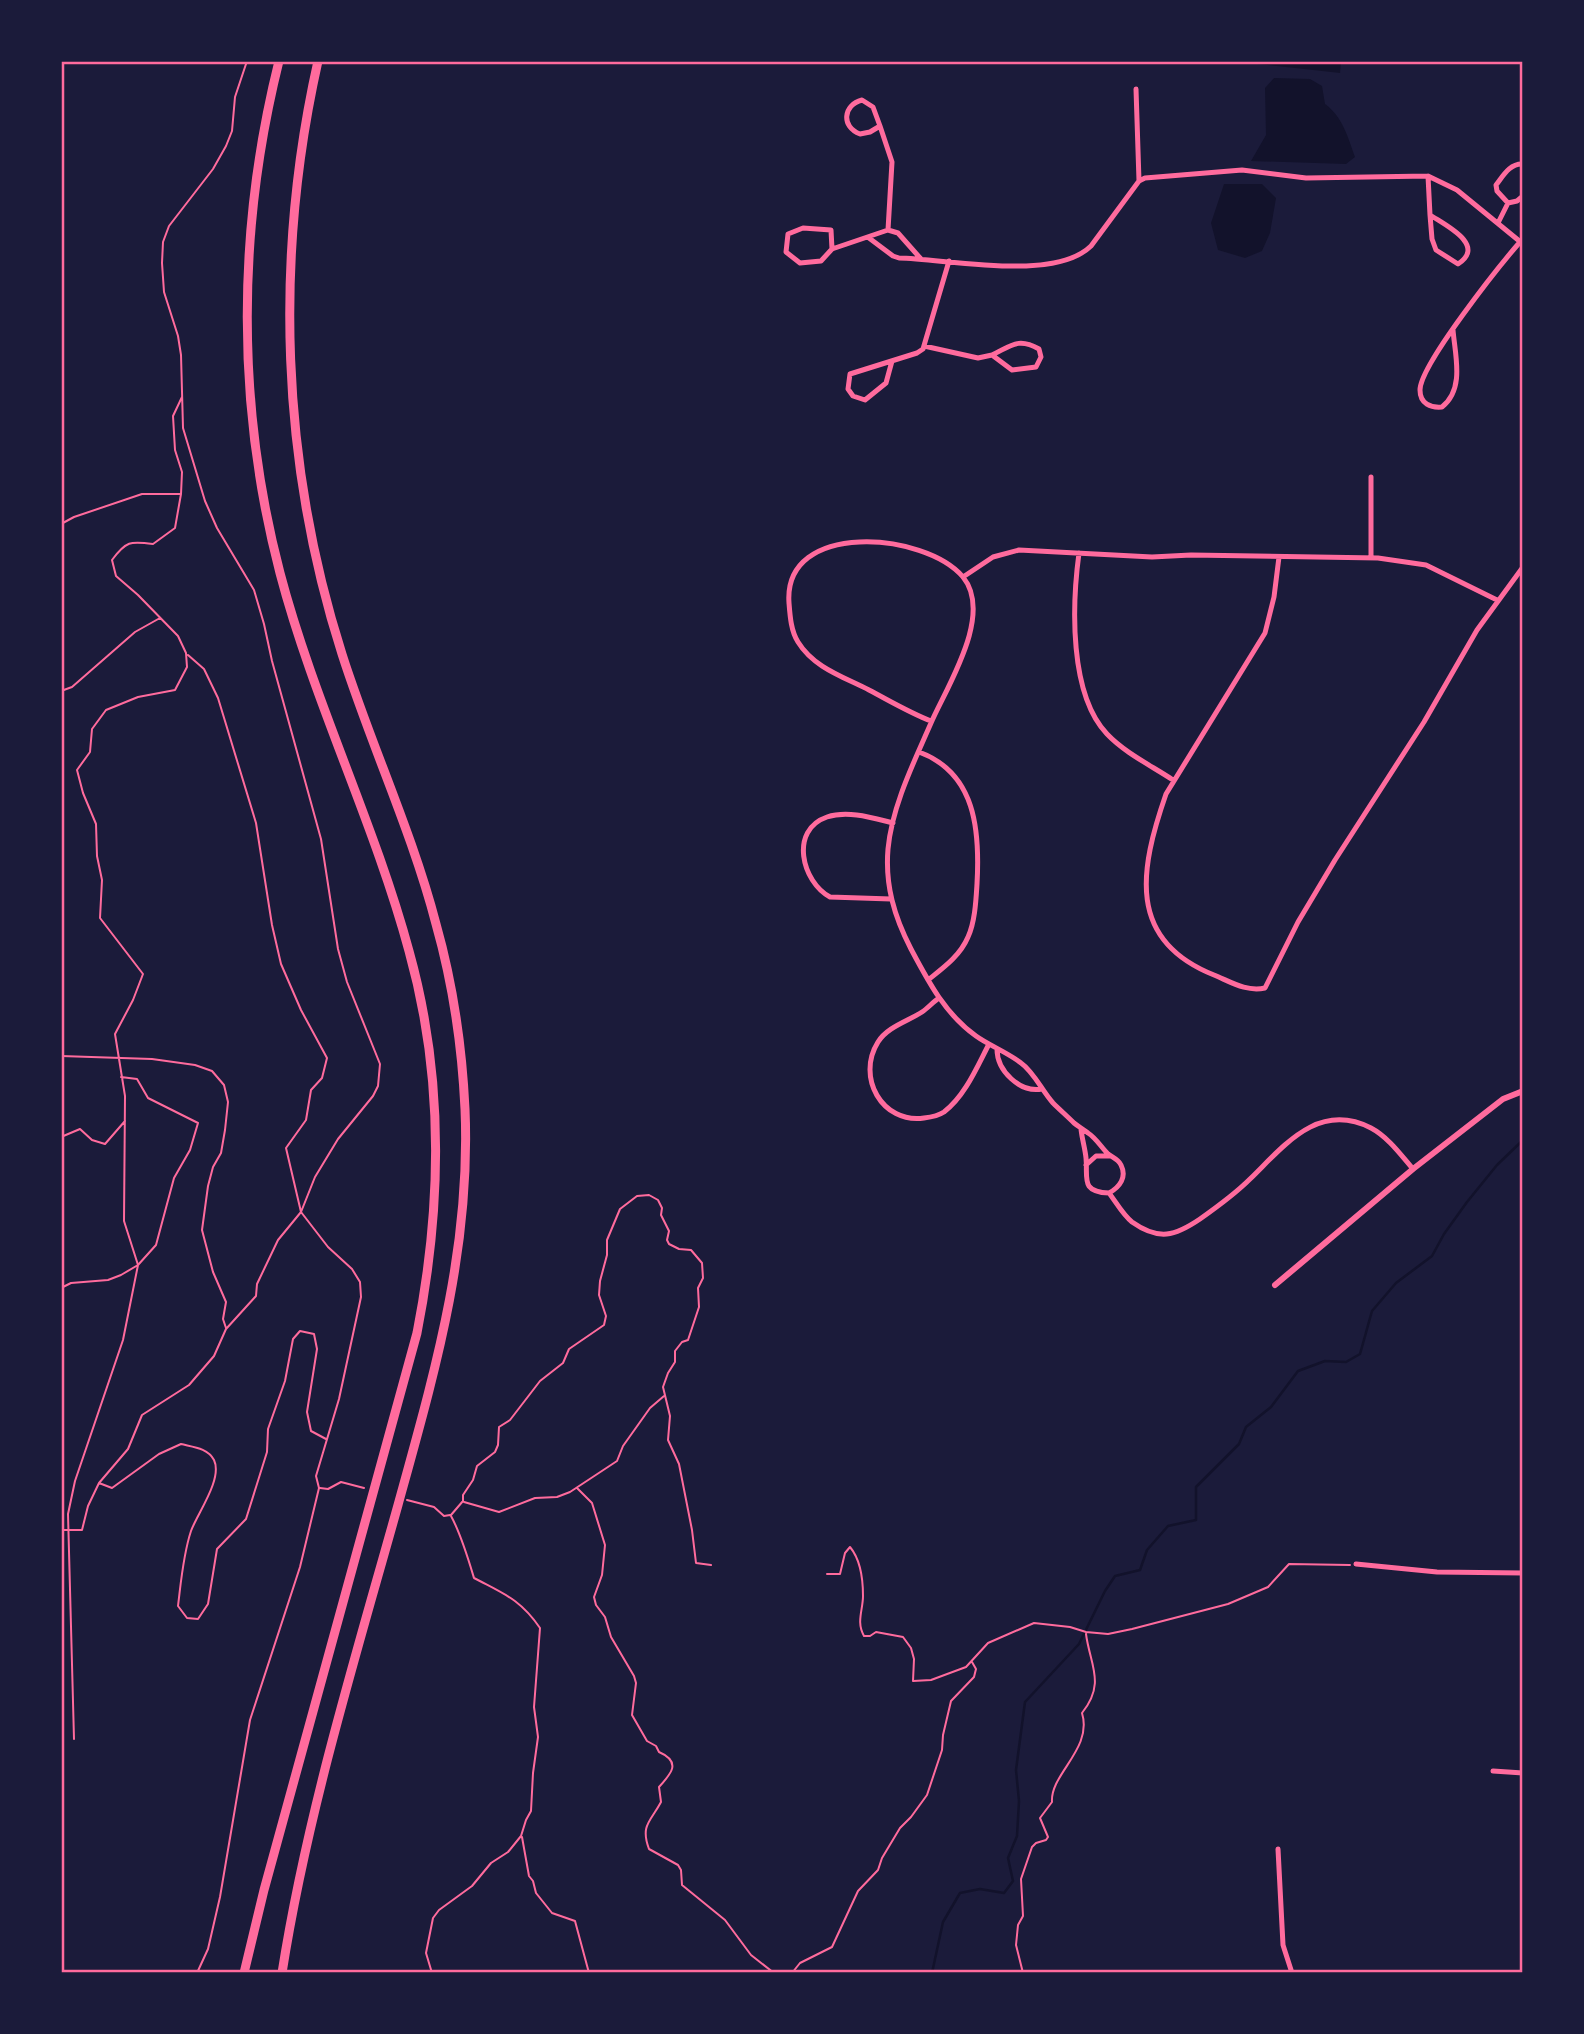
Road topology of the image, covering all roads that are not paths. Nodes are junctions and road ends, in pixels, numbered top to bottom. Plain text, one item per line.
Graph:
1 (279, 61) edge
2 (318, 61) edge
3 (1136, 89) dead end
4 (880, 126) junction
5 (1523, 164) edge
6 (1428, 176) junction
7 (1139, 181) junction
8 (1523, 196) edge
9 (1508, 203) junction
10 (1430, 215) junction
11 (1497, 223) junction
12 (888, 230) junction
13 (869, 238) junction
14 (1521, 243) edge
15 (832, 249) junction
16 (921, 259) junction
17 (948, 261) junction
18 (1453, 330) junction
19 (924, 346) junction
20 (992, 355) junction
21 (892, 361) junction
22 (1371, 477) dead end
23 (1079, 553) junction
24 (1279, 556) junction
25 (1371, 558) junction
26 (1523, 567) edge
27 (963, 577) junction
28 (1497, 600) junction
29 (931, 721) junction
30 (919, 752) junction
31 (1174, 780) junction
32 (893, 822) junction
33 (891, 899) junction
34 (928, 980) junction
35 (939, 998) junction
36 (989, 1044) junction
37 (997, 1049) junction
38 (1042, 1089) junction
39 (1523, 1091) edge
40 (1081, 1129) junction
41 (1110, 1156) junction
42 (1086, 1165) junction
43 (1412, 1169) junction
44 (1109, 1193) junction
45 (1275, 1284) dead end
46 (1356, 1564) road end
47 (1523, 1573) edge
48 (1493, 1772) dead end
49 (1523, 1773) edge
50 (1278, 1849) dead end
51 (244, 1973) edge
52 (282, 1973) edge
53 (1292, 1973) edge

1 - 51 highway
2 - 52 highway
3 - 7 street
4 - 4 street
4 - 12 street
5 - 9 street
6 - 7 street
6 - 10 street
6 - 11 street
7 - 17 street
8 - 9 street
9 - 11 street
10 - 10 street
11 - 14 street
12 - 13 street
12 - 16 street
13 - 15 street
13 - 16 street
14 - 18 street
15 - 15 street
16 - 17 street
17 - 19 street
18 - 18 street
19 - 20 street
19 - 21 street
20 - 20 street
21 - 21 street
22 - 25 street
23 - 24 street
23 - 27 street
23 - 31 street
24 - 25 street
24 - 31 street
25 - 28 street
26 - 28 street
27 - 29 street
27 - 29 street
28 - 31 street
29 - 30 street
30 - 32 street
30 - 34 street
32 - 33 street
32 - 33 street
33 - 34 street
34 - 35 street
35 - 36 street
35 - 36 street
36 - 37 street
37 - 38 street
37 - 38 street
38 - 40 street
39 - 43 street
40 - 41 street
40 - 42 street
41 - 42 street
41 - 44 street
42 - 44 street
43 - 44 street
43 - 45 street
46 - 47 street
48 - 49 street
50 - 53 street

